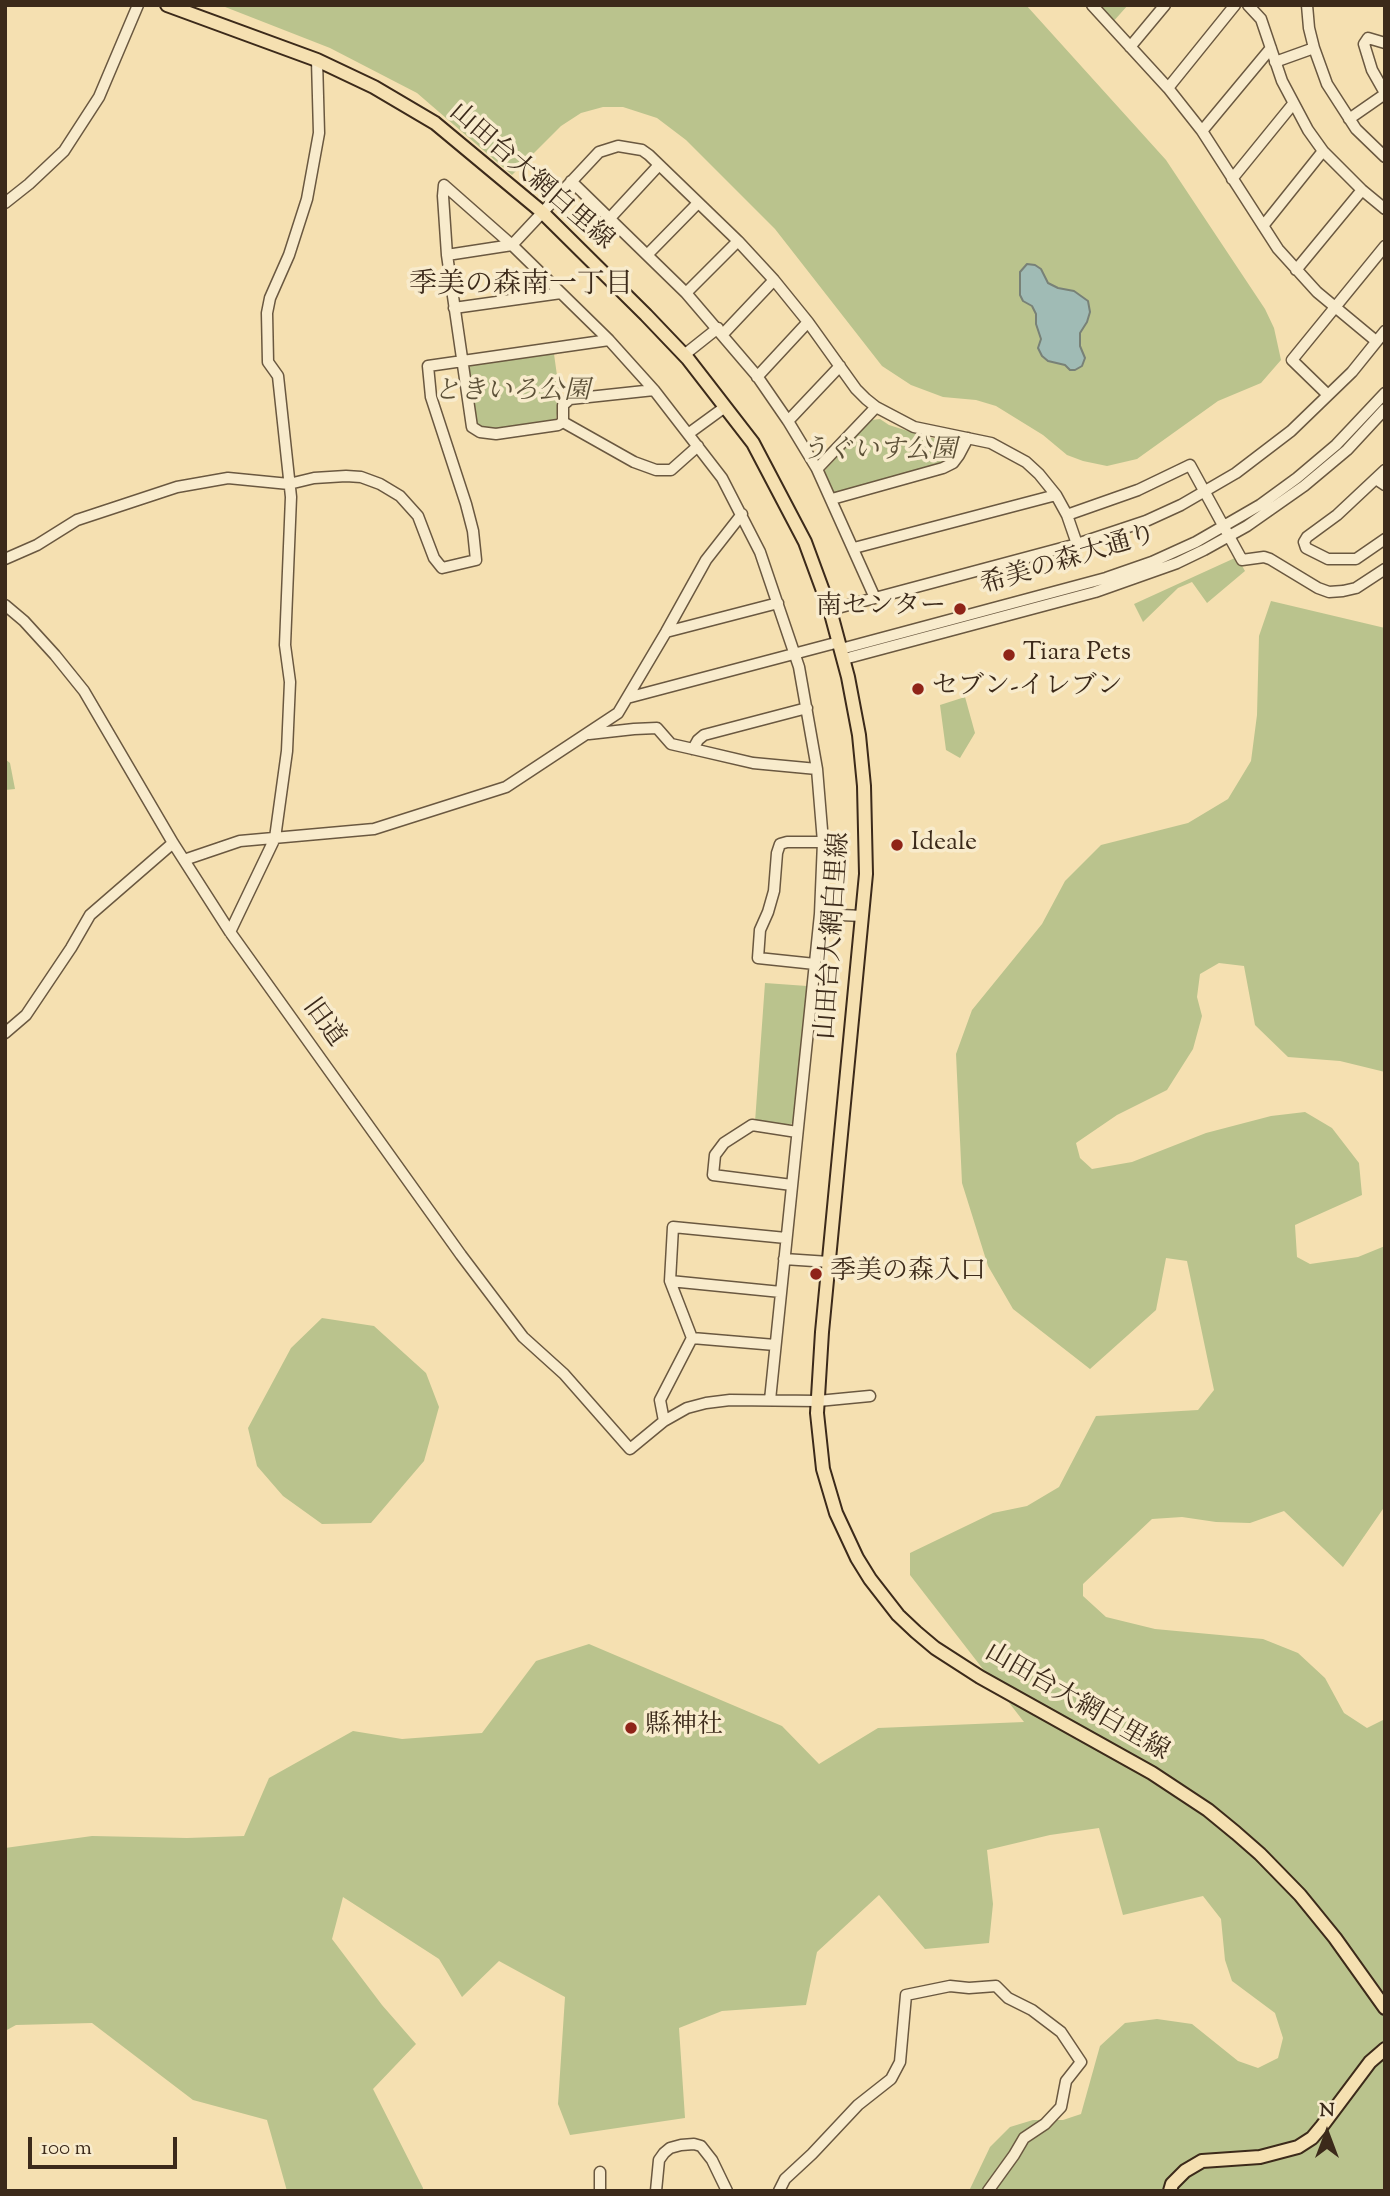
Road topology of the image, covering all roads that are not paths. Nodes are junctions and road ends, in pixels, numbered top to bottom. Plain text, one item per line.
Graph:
1 (138, 5) edge
2 (167, 5) edge
3 (1092, 5) edge
4 (1165, 5) edge
5 (1235, 5) edge
6 (1248, 5) edge
7 (1307, 5) edge
8 (1385, 43) edge
9 (1130, 47) junction
10 (1270, 48) junction
11 (1314, 48) junction
12 (317, 60) junction
13 (1275, 62) junction
14 (1168, 88) junction
15 (1385, 93) edge
16 (1293, 104) junction
17 (1349, 119) junction
18 (1202, 131) junction
19 (1323, 151) junction
20 (1385, 157) edge
21 (659, 164) junction
22 (1232, 179) junction
23 (571, 181) junction
24 (1362, 190) junction
25 (5, 203) edge
26 (698, 203) junction
27 (1385, 209) edge
28 (542, 212) junction
29 (610, 218) junction
30 (1263, 226) junction
31 (738, 241) junction
32 (512, 245) junction
33 (1385, 246) edge
34 (447, 255) junction
35 (647, 255) junction
36 (1296, 270) junction
37 (774, 281) junction
38 (561, 293) junction
39 (686, 293) junction
40 (1334, 307) junction
41 (454, 308) junction
42 (808, 322) junction
43 (720, 331) junction
44 (1385, 331) edge
45 (609, 340) junction
46 (1376, 341) junction
47 (684, 355) junction
48 (462, 362) junction
49 (840, 366) junction
50 (757, 377) junction
51 (654, 390) junction
52 (1385, 393) edge
53 (1328, 395) junction
54 (725, 407) junction
55 (876, 407) junction
56 (1383, 414) edge
57 (788, 421) junction
58 (563, 422) junction
59 (688, 434) junction
60 (968, 438) junction
61 (698, 446) junction
62 (817, 469) junction
63 (1385, 470) edge
64 (1380, 482) edge
65 (289, 484) junction
66 (1205, 492) junction
67 (1055, 495) junction
68 (832, 499) junction
69 (742, 514) junction
70 (1067, 515) junction
71 (1227, 532) junction
72 (1385, 539) edge
73 (1077, 544) junction
74 (854, 548) junction
75 (5, 559) edge
76 (1385, 569) edge
77 (875, 598) junction
78 (778, 603) junction
79 (5, 605) edge
80 (830, 610) junction
81 (666, 632) junction
82 (841, 650) junction
83 (795, 655) junction
84 (627, 698) junction
85 (807, 708) junction
86 (610, 719) junction
87 (612, 731) junction
88 (586, 735) junction
89 (693, 749) junction
90 (817, 769) junction
91 (275, 838) junction
92 (823, 842) junction
93 (173, 843) junction
94 (184, 860) junction
95 (820, 914) junction
96 (862, 916) junction
97 (230, 932) junction
98 (815, 964) junction
99 (5, 1033) edge
100 (797, 1132) junction
101 (792, 1185) junction
102 (786, 1238) junction
103 (784, 1259) junction
104 (829, 1262) junction
105 (670, 1281) junction
106 (781, 1292) junction
107 (692, 1338) junction
108 (775, 1345) junction
109 (870, 1396) dead end
110 (769, 1400) junction
111 (818, 1401) junction
112 (664, 1421) junction
113 (1385, 2008) edge
114 (1385, 2049) edge
115 (600, 2172) dead end
116 (600, 2191) edge
117 (656, 2191) edge
118 (727, 2191) edge
119 (779, 2191) edge
120 (988, 2191) edge
121 (1170, 2191) edge

1 - 25 street
2 - 12 main road, 山田台大網白里線
3 - 9 street
4 - 9 street
5 - 14 street
6 - 10 street
7 - 11 street
8 - 15 street
9 - 14 street
10 - 13 street
10 - 18 street
11 - 13 street
11 - 17 street
12 - 28 main road, 山田台大網白里線
12 - 65 street
13 - 16 street
14 - 18 street
15 - 17 street
16 - 19 street
16 - 22 street
17 - 20 street
18 - 22 street
19 - 24 street
19 - 30 street
21 - 23 street
21 - 26 street
21 - 29 street
22 - 30 street
23 - 28 street
23 - 29 street
24 - 27 street
24 - 36 street
26 - 31 street
26 - 35 street
28 - 32 street
28 - 47 main road, 山田台大網白里線
29 - 35 street
30 - 36 street
31 - 37 street
31 - 39 street
32 - 34 street
32 - 34 street
32 - 38 street
33 - 40 street
34 - 41 street
35 - 39 street
36 - 40 street
37 - 42 street
37 - 43 street
38 - 41 street
38 - 45 street
39 - 43 street
40 - 46 street
40 - 53 street
41 - 48 street
42 - 49 street
42 - 50 street
43 - 47 street
43 - 50 street
44 - 46 street
45 - 48 street
45 - 51 street
46 - 53 street
47 - 54 main road, 山田台大網白里線
48 - 58 street
48 - 65 street
49 - 55 street
49 - 57 street
50 - 57 street
51 - 58 street
51 - 59 street
52 - 71 street, 希美の森大通り
53 - 66 street
54 - 59 street
54 - 80 main road, 山田台大網白里線
55 - 60 street
55 - 62 street
56 - 71 street, 希美の森大通り
57 - 62 street
58 - 61 street
59 - 61 street
60 - 67 street
60 - 68 street
61 - 69 street
62 - 68 street
63 - 64 street
64 - 72 street
65 - 75 street
65 - 91 street
66 - 70 street
66 - 71 street
66 - 73 street
67 - 70 street
67 - 74 street
68 - 74 street
69 - 78 street
69 - 81 street
70 - 73 street
71 - 76 street
71 - 82 street, 希美の森大通り
73 - 77 street
74 - 77 street
77 - 80 street
78 - 81 street
78 - 83 street
79 - 93 street, 旧道
80 - 82 main road, 山田台大網白里線
81 - 84 street
82 - 83 street, 希美の森大通り
82 - 96 main road, 山田台大網白里線
83 - 84 street, 希美の森大通り
83 - 85 street
84 - 86 street
85 - 89 street
85 - 90 street
86 - 87 street
86 - 88 street
87 - 88 street
87 - 89 street
88 - 91 street
89 - 90 street
90 - 92 street
91 - 94 street
91 - 97 street
92 - 95 street
92 - 98 street
93 - 94 street, 旧道
93 - 99 street
94 - 97 street, 旧道
95 - 96 street
95 - 98 street
96 - 104 main road, 山田台大網白里線
97 - 112 street, 旧道
98 - 100 street
100 - 101 street
100 - 101 street
101 - 102 street
102 - 103 street
102 - 105 street
103 - 104 street
103 - 106 street
104 - 111 main road, 山田台大網白里線
105 - 106 street
105 - 107 street
106 - 108 street
107 - 108 street
107 - 112 street
108 - 110 street
109 - 111 street
110 - 111 street
110 - 112 street
111 - 113 main road, 山田台大網白里線
114 - 121 main road
115 - 116 street
117 - 118 street
119 - 120 street

